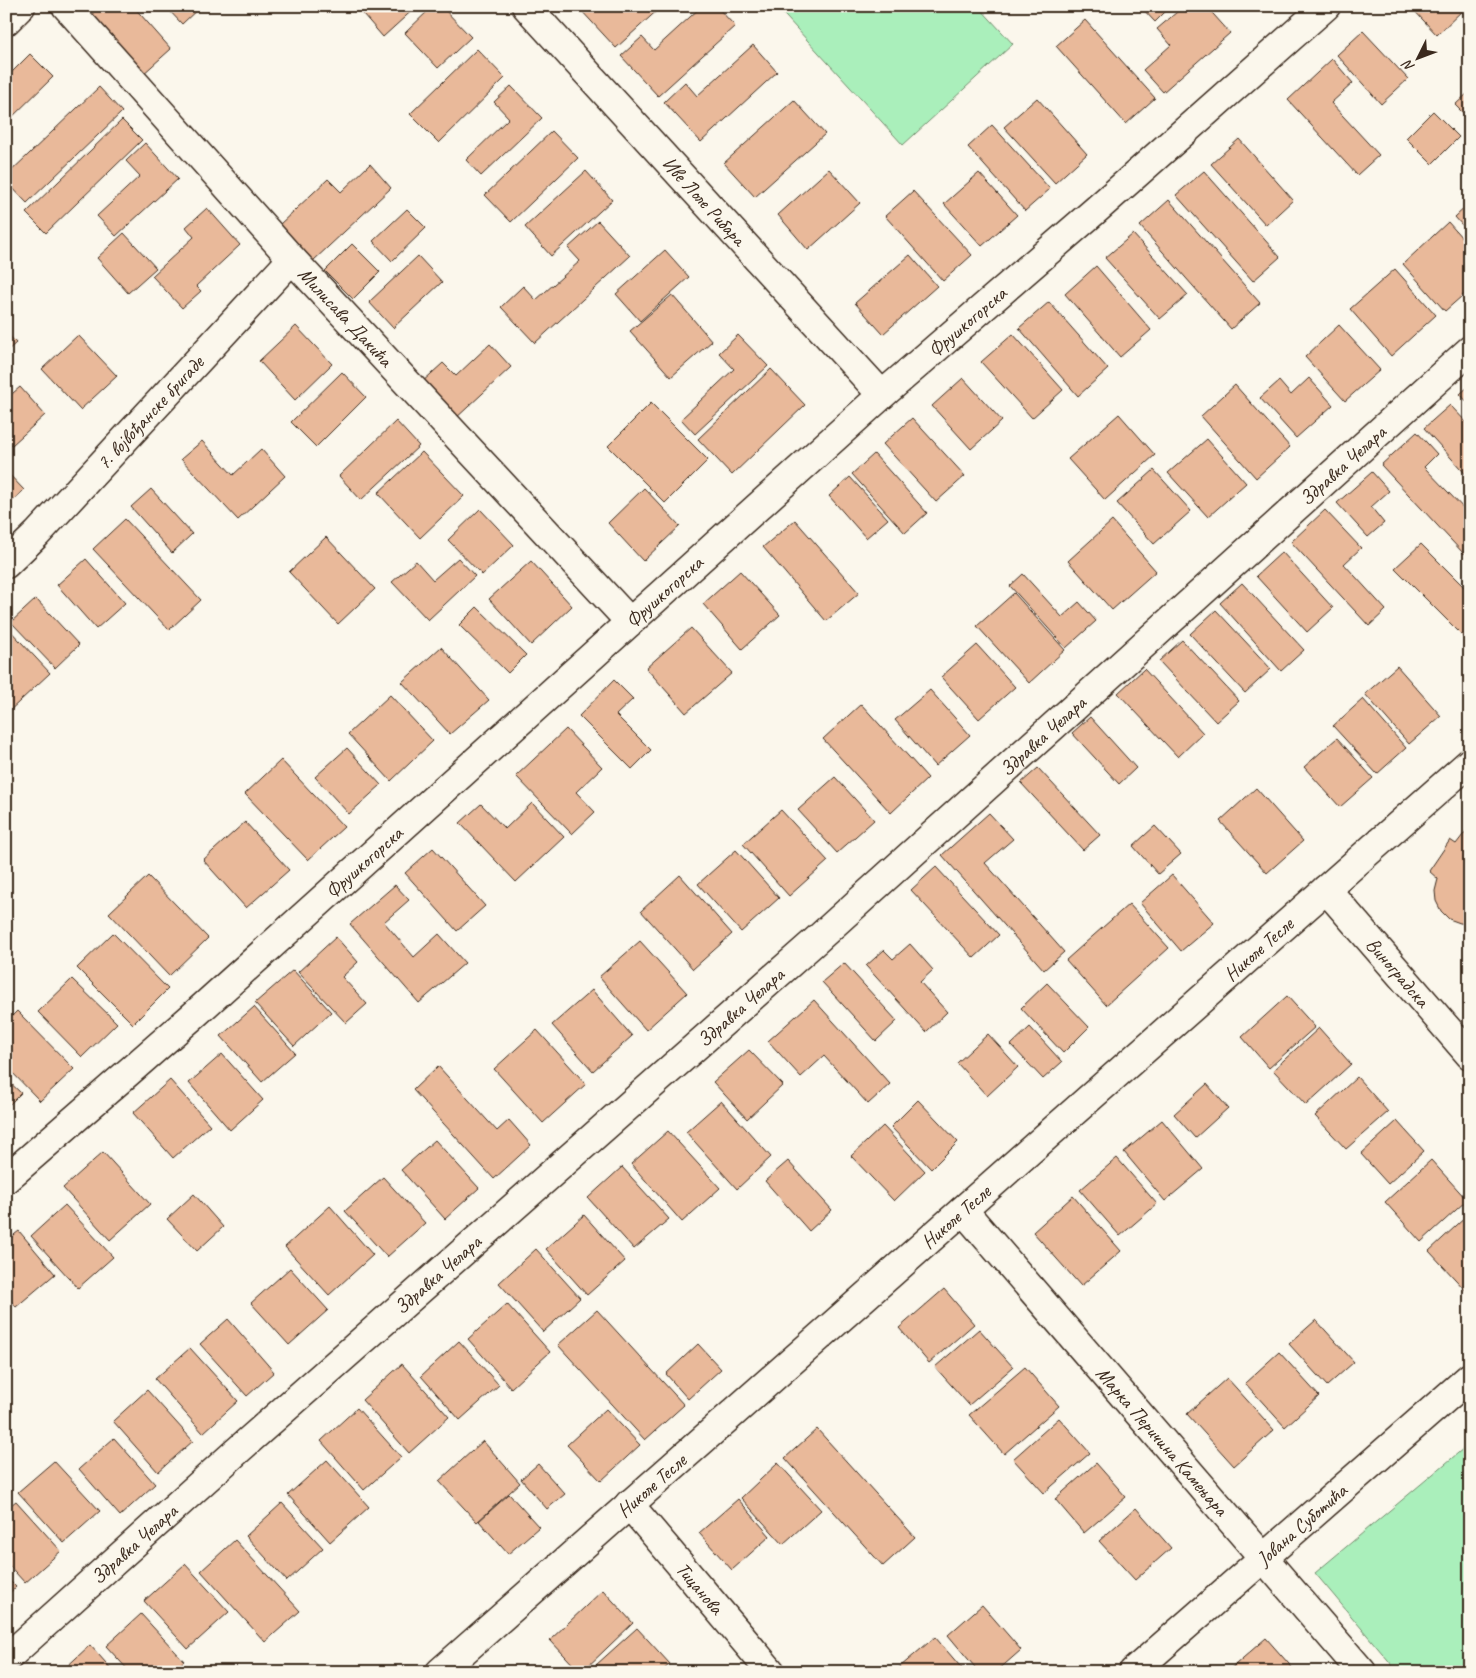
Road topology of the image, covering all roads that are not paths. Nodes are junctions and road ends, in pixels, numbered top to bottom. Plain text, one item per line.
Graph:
1 (21, 6) edge
2 (66, 6) edge
3 (526, 6) edge
4 (1312, 11) edge
5 (6, 21) edge
6 (292, 259) junction
7 (1470, 350) edge
8 (882, 396) junction
9 (6, 564) edge
10 (630, 622) junction
11 (1470, 762) edge
12 (1326, 889) junction
13 (1470, 1055) edge
14 (6, 1179) edge
15 (963, 1210) junction
16 (1470, 1377) edge
17 (629, 1504) junction
18 (1264, 1559) junction
19 (6, 1659) edge
20 (440, 1672) edge
21 (771, 1672) edge
22 (1133, 1672) edge
23 (1362, 1672) edge

1 - 5 street
2 - 6 street, Милисава Дакића
3 - 8 street, Иве Лоле Рибара
4 - 8 street, Фрушкогорска
6 - 9 street, 7. војвођанске бригаде
6 - 10 street, Милисава Дакића
7 - 19 street, Здравка Челара
8 - 10 street, Фрушкогорска
10 - 14 street, Фрушкогорска
11 - 12 street, Николе Тесле
12 - 13 street, Виноградска
12 - 15 street, Николе Тесле
15 - 17 street, Николе Тесле
15 - 18 street, Марка Перичина Камењара
16 - 18 street, Јована Суботића
17 - 20 street, Николе Тесле
17 - 21 street, Тицанова
18 - 22 street, Јована Суботића
18 - 23 street, Марка Перичина Камењара

